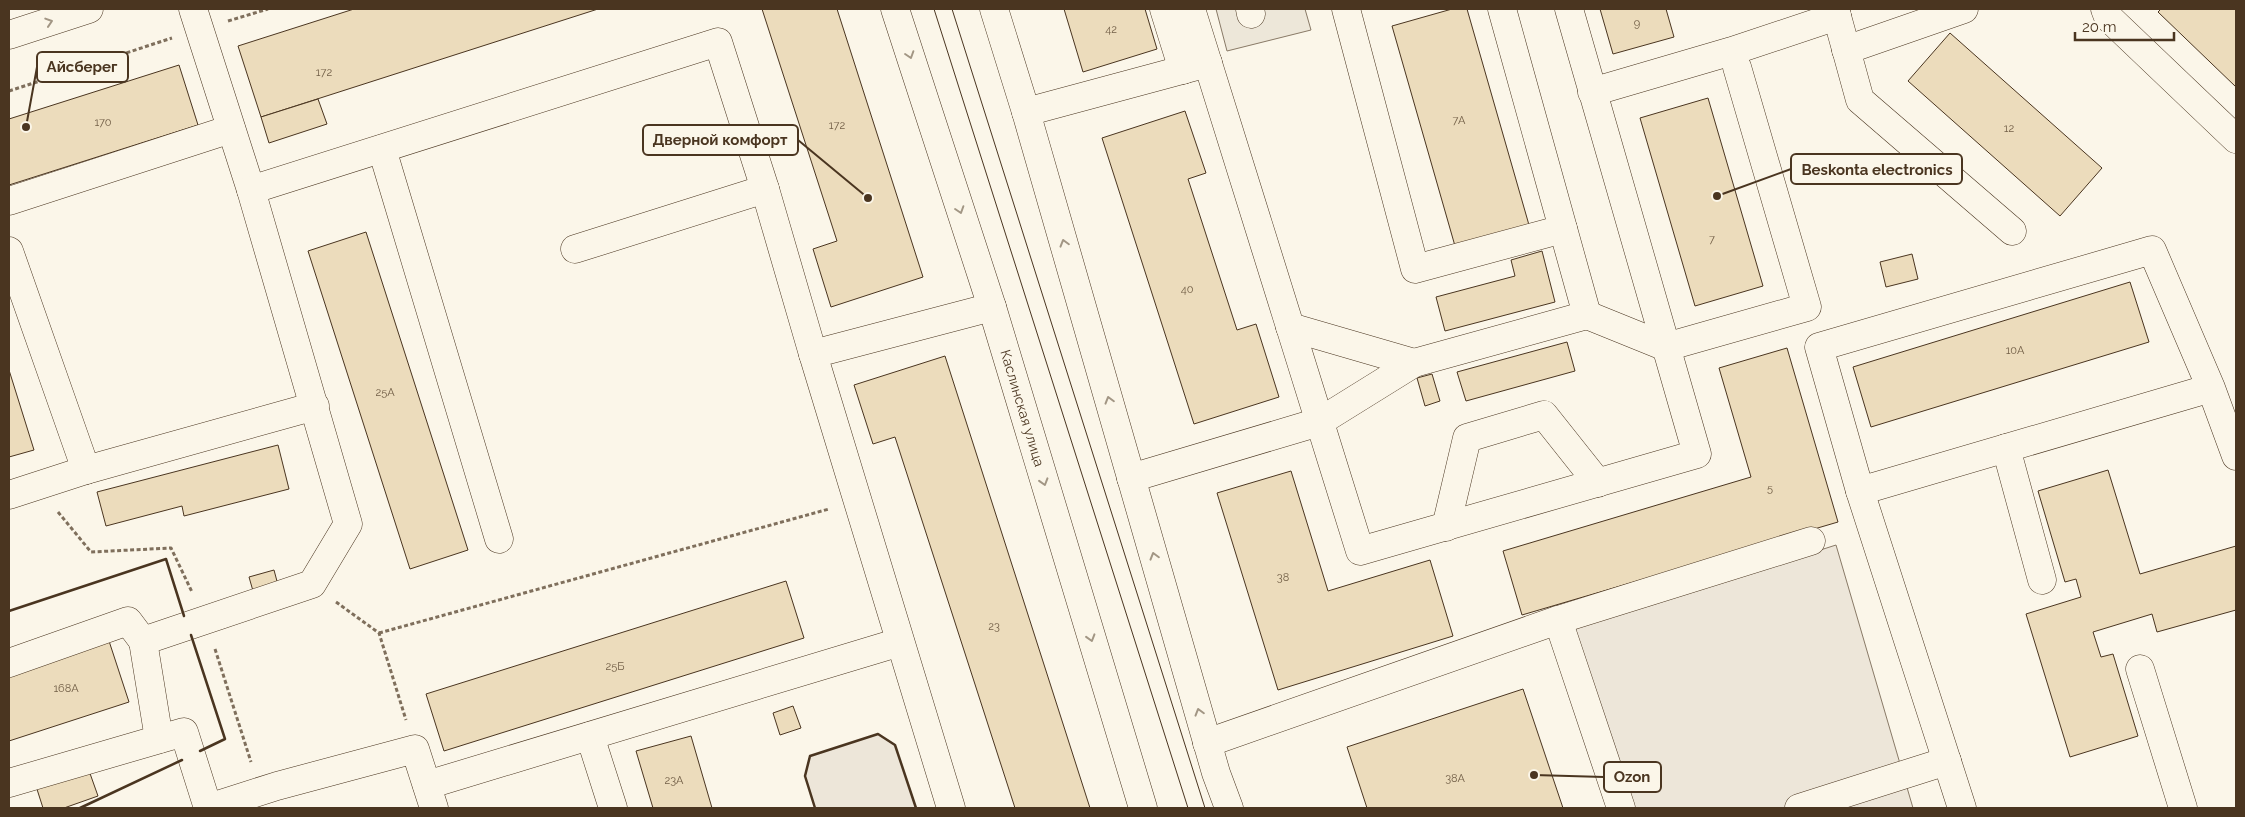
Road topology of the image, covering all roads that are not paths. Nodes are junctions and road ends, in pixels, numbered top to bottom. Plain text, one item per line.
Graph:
1 (89, 9) edge
2 (895, 9) edge
3 (994, 9) edge
4 (1164, 9) edge
5 (1191, 9) edge
6 (1346, 9) edge
7 (1502, 9) edge
8 (1569, 9) edge
9 (1964, 9) edge
10 (2105, 9) edge
11 (1836, 13) edge
12 (196, 19) edge
13 (9, 35) edge
14 (1846, 50) junction
15 (1195, 67) junction
16 (1737, 67) dead end
17 (1592, 92) junction
18 (1026, 112) junction
19 (231, 129) junction
20 (2236, 139) edge
21 (382, 148) junction
22 (765, 189) junction
23 (251, 190) junction
24 (9, 201) edge
25 (1564, 230) junction
26 (2012, 231) dead end
27 (575, 248) dead end
28 (9, 251) edge
29 (992, 307) junction
30 (1586, 315) junction
31 (1290, 327) junction
32 (1666, 348) junction
33 (813, 354) junction
34 (1414, 363) junction
35 (2211, 388) junction
36 (315, 406) junction
37 (1319, 422) junction
38 (2006, 448) junction
39 (2236, 456) edge
40 (86, 470) junction
41 (1131, 478) junction
42 (1598, 483) junction
43 (1860, 491) junction
44 (9, 495) edge
45 (1446, 527) junction
46 (499, 539) dead end
47 (1811, 541) dead end
48 (2042, 580) dead end
49 (1558, 620) junction
50 (144, 641) junction
51 (900, 642) junction
52 (9, 663) edge
53 (2140, 669) dead end
54 (590, 736) junction
55 (159, 739) junction
56 (1207, 743) junction
57 (1947, 761) junction
58 (9, 783) edge
59 (430, 796) edge
60 (281, 797) edge
61 (208, 808) edge
62 (613, 808) edge
63 (951, 808) edge
64 (1143, 808) edge
65 (1229, 808) edge
66 (1621, 808) edge
67 (1799, 808) edge
68 (1962, 808) edge
69 (2183, 808) edge

13 -> 1 main road
2 -> 29 main road, Каслинская улица
3 - 18 main road
4 - 15 main road
5 - 15 main road
6 - 25 main road
7 - 25 main road
8 - 17 main road
9 - 14 main road
10 - 20 main road
11 - 14 main road
11 - 17 main road
12 - 19 main road
14 - 26 main road
15 - 18 main road
15 - 31 main road
16 - 32 main road
17 - 32 main road
41 -> 18 main road
19 - 23 main road
19 - 24 main road
21 - 22 main road
21 - 23 main road
21 - 46 main road
22 - 27 main road
22 - 33 main road
23 - 36 main road
25 - 30 main road
28 - 40 main road
29 - 33 main road
29 -> 64 main road, Каслинская улица
30 - 32 main road
30 - 34 main road
31 - 34 main road
31 - 37 main road
32 - 42 main road
33 - 51 main road
34 - 37 main road
35 - 38 main road
35 - 39 main road
35 - 43 main road
36 - 40 main road
36 - 50 main road
37 - 41 main road
37 - 45 main road
38 - 43 main road
38 - 48 main road
40 - 44 main road
56 -> 41 main road
42 - 45 main road
42 - 45 main road
43 - 57 main road
47 - 49 main road
49 - 56 main road
49 - 66 main road
50 - 52 main road
50 - 55 main road
51 - 54 main road
51 - 63 main road
53 - 69 main road
54 - 59 main road
54 - 62 main road
55 - 58 main road
55 - 61 main road
56 - 65 main road
57 - 67 main road
57 - 68 main road
59 - 60 main road
60 - 61 main road

